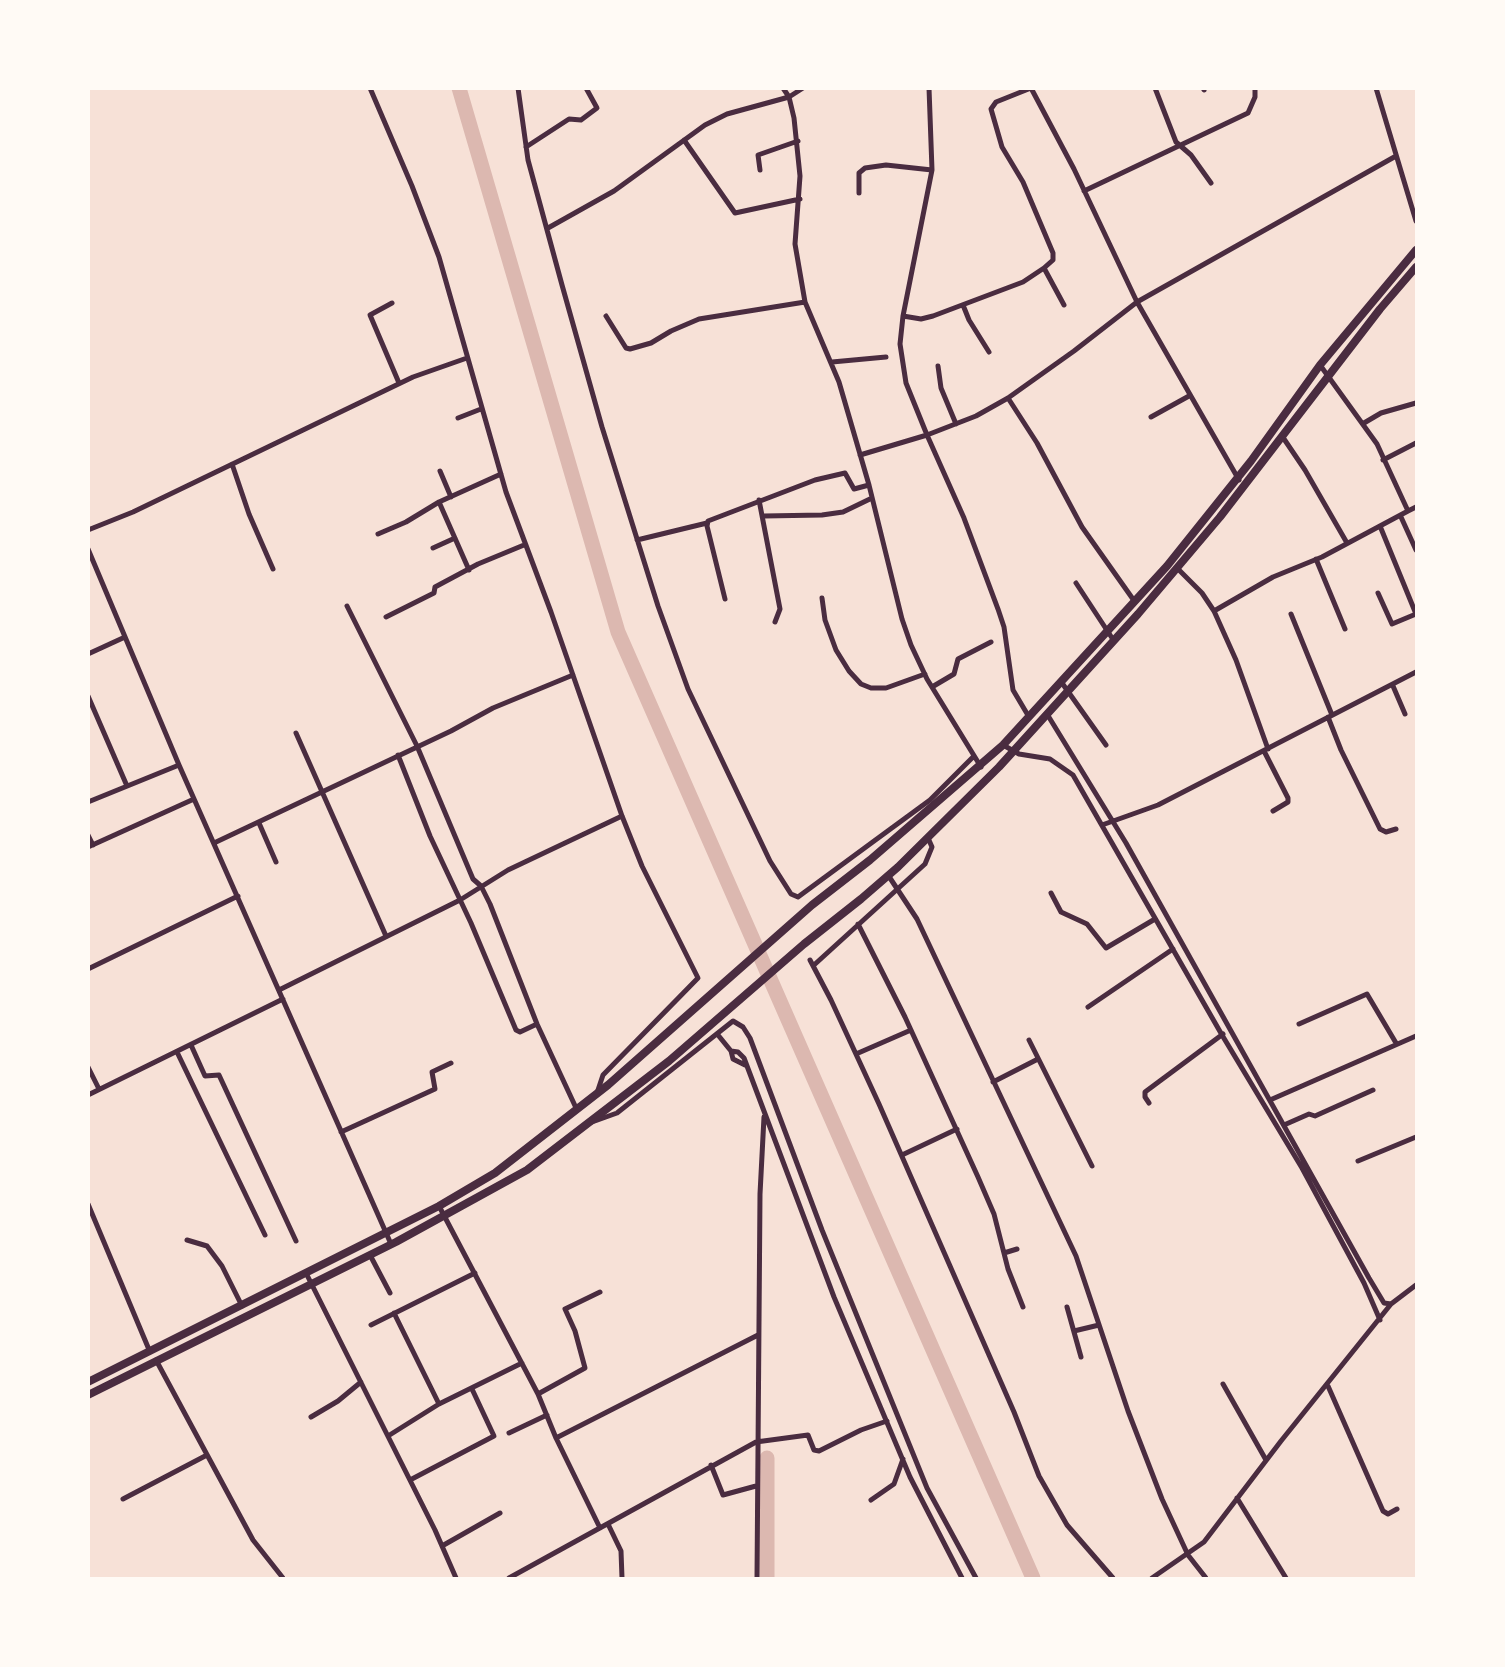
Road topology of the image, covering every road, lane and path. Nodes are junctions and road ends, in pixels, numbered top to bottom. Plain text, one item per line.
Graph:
1 (370, 88) edge
2 (518, 88) edge
3 (586, 88) edge
4 (783, 88) edge
5 (803, 88) edge
6 (929, 88) edge
7 (1155, 88) edge
8 (1255, 88) edge
9 (1376, 88) edge
10 (789, 97) junction
11 (684, 140) junction
12 (798, 141) junction
13 (1178, 145) junction
14 (526, 147) junction
15 (1396, 156) junction
16 (930, 170) junction
17 (760, 171) dead end
18 (1211, 183) dead end
19 (1084, 191) junction
20 (859, 193) dead end
21 (800, 199) junction
22 (1416, 221) edge
23 (548, 228) junction
24 (1416, 250) edge
25 (1416, 267) edge
26 (1044, 268) junction
27 (805, 302) junction
28 (1137, 302) junction
29 (392, 303) dead end
30 (963, 305) junction
31 (1064, 305) dead end
32 (903, 315) junction
33 (606, 316) dead end
34 (989, 352) dead end
35 (886, 357) dead end
36 (467, 358) junction
37 (832, 362) junction
38 (1320, 365) junction
39 (938, 366) dead end
40 (1328, 375) junction
41 (399, 383) junction
42 (1189, 396) junction
43 (1008, 398) junction
44 (1416, 403) edge
45 (481, 409) junction
46 (1151, 417) dead end
47 (458, 418) dead end
48 (1364, 423) junction
49 (956, 424) junction
50 (924, 436) junction
51 (1282, 436) junction
52 (1416, 443) edge
53 (860, 455) junction
54 (1383, 460) junction
55 (232, 464) junction
56 (440, 471) dead end
57 (501, 474) junction
58 (1237, 478) junction
59 (868, 485) junction
60 (1245, 485) junction
61 (451, 497) junction
62 (872, 498) junction
63 (759, 500) junction
64 (439, 502) junction
65 (1416, 507) edge
66 (1408, 511) junction
67 (764, 516) junction
68 (1401, 517) junction
69 (707, 523) junction
70 (1380, 526) junction
71 (88, 530) edge
72 (378, 534) dead end
73 (455, 538) junction
74 (637, 540) junction
75 (1347, 543) junction
76 (524, 544) junction
77 (434, 548) dead end
78 (88, 549) edge
79 (1416, 550) edge
80 (1316, 559) junction
81 (1176, 568) junction
82 (273, 569) dead end
83 (469, 570) junction
84 (1163, 577) junction
85 (1076, 583) dead end
86 (1378, 593) dead end
87 (822, 598) dead end
88 (725, 599) dead end
89 (1135, 602) junction
90 (347, 606) dead end
91 (1214, 611) junction
92 (1291, 614) dead end
93 (1416, 614) edge
94 (386, 617) dead end
95 (775, 622) dead end
96 (1345, 629) dead end
97 (1107, 633) junction
98 (125, 637) junction
99 (1114, 641) junction
100 (991, 642) dead end
101 (88, 654) edge
102 (1416, 672) edge
103 (925, 674) junction
104 (573, 675) junction
105 (1062, 683) junction
106 (1393, 686) junction
107 (932, 687) junction
108 (1068, 690) junction
109 (88, 696) edge
110 (1047, 714) junction
111 (1405, 714) dead end
112 (1330, 716) junction
113 (1029, 717) junction
114 (296, 733) dead end
115 (1106, 745) dead end
116 (417, 746) junction
117 (1003, 746) junction
118 (1266, 750) junction
119 (1013, 752) junction
120 (398, 755) junction
121 (974, 756) junction
122 (179, 765) junction
123 (981, 767) junction
124 (127, 786) junction
125 (323, 793) junction
126 (194, 799) junction
127 (88, 802) edge
128 (1273, 811) dead end
129 (622, 816) junction
130 (259, 823) junction
131 (1108, 824) junction
132 (1396, 829) dead end
133 (88, 835) edge
134 (928, 838) junction
135 (214, 843) junction
136 (91, 846) edge
137 (276, 862) dead end
138 (888, 875) junction
139 (481, 886) junction
140 (898, 887) junction
141 (1051, 893) dead end
142 (238, 896) junction
143 (460, 900) junction
144 (1156, 920) junction
145 (1168, 921) junction
146 (858, 924) junction
147 (386, 936) junction
148 (1173, 949) junction
149 (88, 969) edge
150 (279, 990) junction
151 (283, 999) junction
152 (1088, 1007) dead end
153 (537, 1024) junction
154 (1299, 1024) dead end
155 (911, 1030) junction
156 (1225, 1033) junction
157 (718, 1035) junction
158 (1416, 1036) edge
159 (1029, 1040) dead end
160 (1396, 1044) junction
161 (191, 1045) junction
162 (177, 1052) junction
163 (856, 1054) junction
164 (1038, 1059) junction
165 (452, 1063) dead end
166 (88, 1067) edge
167 (993, 1082) junction
168 (99, 1089) junction
169 (1373, 1090) dead end
170 (597, 1093) junction
171 (88, 1095) edge
172 (1270, 1100) junction
173 (1149, 1103) dead end
174 (576, 1110) junction
175 (764, 1115) junction
176 (590, 1122) junction
177 (1284, 1125) junction
178 (957, 1129) junction
179 (341, 1132) junction
180 (1416, 1137) edge
181 (902, 1155) junction
182 (1358, 1161) dead end
183 (1092, 1166) dead end
184 (88, 1204) edge
185 (439, 1206) junction
186 (445, 1216) junction
187 (386, 1233) junction
188 (265, 1235) dead end
189 (187, 1240) dead end
190 (296, 1241) dead end
191 (391, 1244) junction
192 (1017, 1250) dead end
193 (1004, 1252) junction
194 (370, 1255) junction
195 (475, 1273) junction
196 (306, 1274) junction
197 (1366, 1281) junction
198 (311, 1283) junction
199 (1416, 1285) edge
200 (600, 1292) dead end
201 (390, 1293) dead end
202 (1391, 1304) junction
203 (242, 1306) junction
204 (1023, 1307) dead end
205 (1067, 1307) dead end
206 (394, 1313) junction
207 (1381, 1319) junction
208 (371, 1325) dead end
209 (1099, 1325) junction
210 (1074, 1331) junction
211 (758, 1335) junction
212 (165, 1349) junction
213 (153, 1355) junction
214 (1081, 1357) dead end
215 (522, 1363) junction
216 (105, 1374) junction
217 (88, 1382) edge
218 (361, 1382) junction
219 (110, 1383) junction
220 (1223, 1384) dead end
221 (1328, 1386) junction
222 (472, 1389) junction
223 (538, 1394) junction
224 (88, 1395) edge
225 (439, 1404) junction
226 (546, 1415) junction
227 (311, 1417) dead end
228 (887, 1421) junction
229 (510, 1433) dead end
230 (388, 1436) junction
231 (556, 1438) junction
232 (760, 1442) junction
233 (207, 1455) junction
234 (903, 1459) junction
235 (1266, 1460) junction
236 (711, 1465) junction
237 (410, 1480) junction
238 (756, 1486) junction
239 (1237, 1498) junction
240 (123, 1499) dead end
241 (871, 1500) dead end
242 (1397, 1509) dead end
243 (500, 1513) dead end
244 (608, 1524) junction
245 (600, 1528) junction
246 (442, 1546) junction
247 (1188, 1555) junction
248 (283, 1578) edge
249 (456, 1578) edge
250 (510, 1578) edge
251 (622, 1578) edge
252 (757, 1578) edge
253 (962, 1578) edge
254 (976, 1578) edge
255 (1113, 1578) edge
256 (1152, 1578) edge
257 (1206, 1578) edge
258 (1286, 1578) edge

1 - 36 street
2 - 14 street
3 - 14 street
4 - 10 street
5 - 10 street
6 - 16 street
7 - 13 street
8 - 13 street
9 - 15 street
10 - 11 street
10 - 12 street
11 - 21 street
11 - 23 street
12 - 17 street
12 - 21 street
13 - 18 street
13 - 19 street
14 - 23 street
15 - 22 street
15 - 28 street
16 - 20 street
16 - 32 street
19 - 26 street
19 - 28 street
21 - 27 street
23 - 74 street
24 - 38 highway
25 - 40 highway
26 - 30 street
26 - 31 street
27 - 33 street
27 - 37 street
28 - 42 street
28 - 43 street
29 - 41 street
30 - 32 street
30 - 34 street
32 - 50 street
35 - 37 street
36 - 41 street
36 - 45 street
37 - 53 street
38 - 40 street
38 - 58 highway
39 - 49 street
40 - 48 street
40 - 51 highway
41 - 55 street
42 - 46 street
42 - 58 street
43 - 49 street
43 - 89 street
44 - 48 street
45 - 47 street
45 - 57 street
48 - 54 street
49 - 50 street
50 - 53 street
50 - 113 street
51 - 60 highway
51 - 75 street
52 - 54 street
53 - 59 street
54 - 66 street
55 - 71 street
55 - 82 street
56 - 61 street
57 - 61 street
57 - 76 street
58 - 60 street
58 - 84 highway
59 - 62 street
59 - 63 street
60 - 81 highway
61 - 64 street
62 - 67 street
62 - 103 street
63 - 67 street
63 - 69 street
64 - 72 street
64 - 73 street
65 - 66 street
66 - 68 street
67 - 95 street
68 - 70 street
68 - 79 street
69 - 74 street
69 - 88 street
70 - 75 street
70 - 93 street
73 - 77 street
73 - 83 street
74 - 121 street
75 - 80 street
76 - 83 street
76 - 104 street
78 - 98 street
80 - 91 street
80 - 96 street
81 - 84 highway
81 - 91 street
83 - 94 street
84 - 89 highway
84 - 99 highway
85 - 97 street
86 - 93 street
87 - 103 street
89 - 97 highway
90 - 116 street
91 - 118 street
92 - 112 street
97 - 99 street
97 - 105 highway
98 - 101 street
98 - 122 street
99 - 108 highway
100 - 107 street
102 - 106 street
103 - 107 street
104 - 116 street
104 - 129 street
105 - 108 street
105 - 113 highway
106 - 111 street
106 - 112 street
107 - 121 street
108 - 110 highway
108 - 115 street
109 - 124 street
110 - 119 highway
110 - 131 street
112 - 118 street
112 - 132 street
113 - 117 highway
114 - 125 street
116 - 120 street
116 - 139 street
117 - 119 street
117 - 123 highway
118 - 128 street
118 - 131 street
119 - 131 street
119 - 134 highway
120 - 125 street
120 - 143 street
121 - 123 street
122 - 124 street
122 - 126 street
123 - 170 highway
124 - 127 street
125 - 130 street
125 - 147 street
126 - 135 street
126 - 136 street
129 - 139 street
129 - 170 street
130 - 135 street
130 - 137 street
131 - 144 street
131 - 145 street
133 - 136 street
134 - 138 highway
134 - 140 street
135 - 142 street
138 - 140 street
138 - 176 highway
139 - 143 street
139 - 153 street
140 - 146 street
140 - 167 street
141 - 144 street
142 - 149 street
142 - 150 street
143 - 147 street
143 - 153 street
144 - 145 street
144 - 148 street
145 - 156 street
146 - 155 street
146 - 163 street
147 - 150 street
148 - 152 street
148 - 156 street
150 - 151 street
151 - 161 street
151 - 179 street
153 - 174 street
154 - 160 street
155 - 163 street
155 - 178 street
156 - 172 street
156 - 173 street
156 - 197 street
157 - 175 street
157 - 176 street
157 - 254 street
158 - 160 street
159 - 164 street
160 - 172 street
161 - 162 street
161 - 190 street
162 - 168 street
162 - 188 street
163 - 181 street
164 - 167 street
164 - 183 street
165 - 179 street
166 - 168 street
167 - 209 street
168 - 171 street
169 - 177 street
170 - 174 highway
172 - 177 street
174 - 185 highway
175 - 211 street
175 - 228 street
176 - 186 highway
177 - 197 street
178 - 181 street
178 - 193 street
179 - 187 street
180 - 182 street
181 - 255 street
184 - 213 street
185 - 186 street
185 - 187 highway
186 - 191 highway
186 - 195 street
187 - 191 street
187 - 196 highway
189 - 203 street
191 - 194 highway
192 - 193 street
193 - 204 street
194 - 198 highway
194 - 201 street
195 - 206 street
195 - 215 street
196 - 198 street
196 - 203 highway
197 - 202 street
197 - 207 street
198 - 212 highway
198 - 218 street
199 - 202 street
200 - 223 street
202 - 207 street
203 - 212 highway
205 - 210 street
206 - 208 street
206 - 225 street
207 - 221 street
209 - 210 street
209 - 247 street
210 - 214 street
211 - 231 street
211 - 232 street
212 - 213 highway
213 - 216 highway
213 - 219 highway
213 - 233 street
215 - 222 street
215 - 223 street
216 - 217 highway
216 - 219 highway
218 - 227 street
218 - 230 street
219 - 224 highway
220 - 235 street
221 - 235 street
221 - 242 street
222 - 225 street
222 - 237 street
223 - 226 street
225 - 230 street
226 - 229 street
226 - 231 street
228 - 232 street
228 - 234 street
230 - 237 street
231 - 245 street
232 - 236 street
232 - 238 street
233 - 240 street
233 - 248 street
234 - 241 street
234 - 253 street
235 - 239 street
236 - 238 street
236 - 244 street
237 - 246 street
238 - 252 street
239 - 247 street
239 - 258 street
243 - 246 street
244 - 245 street
244 - 251 street
245 - 250 street
246 - 249 street
247 - 256 street
247 - 257 street

